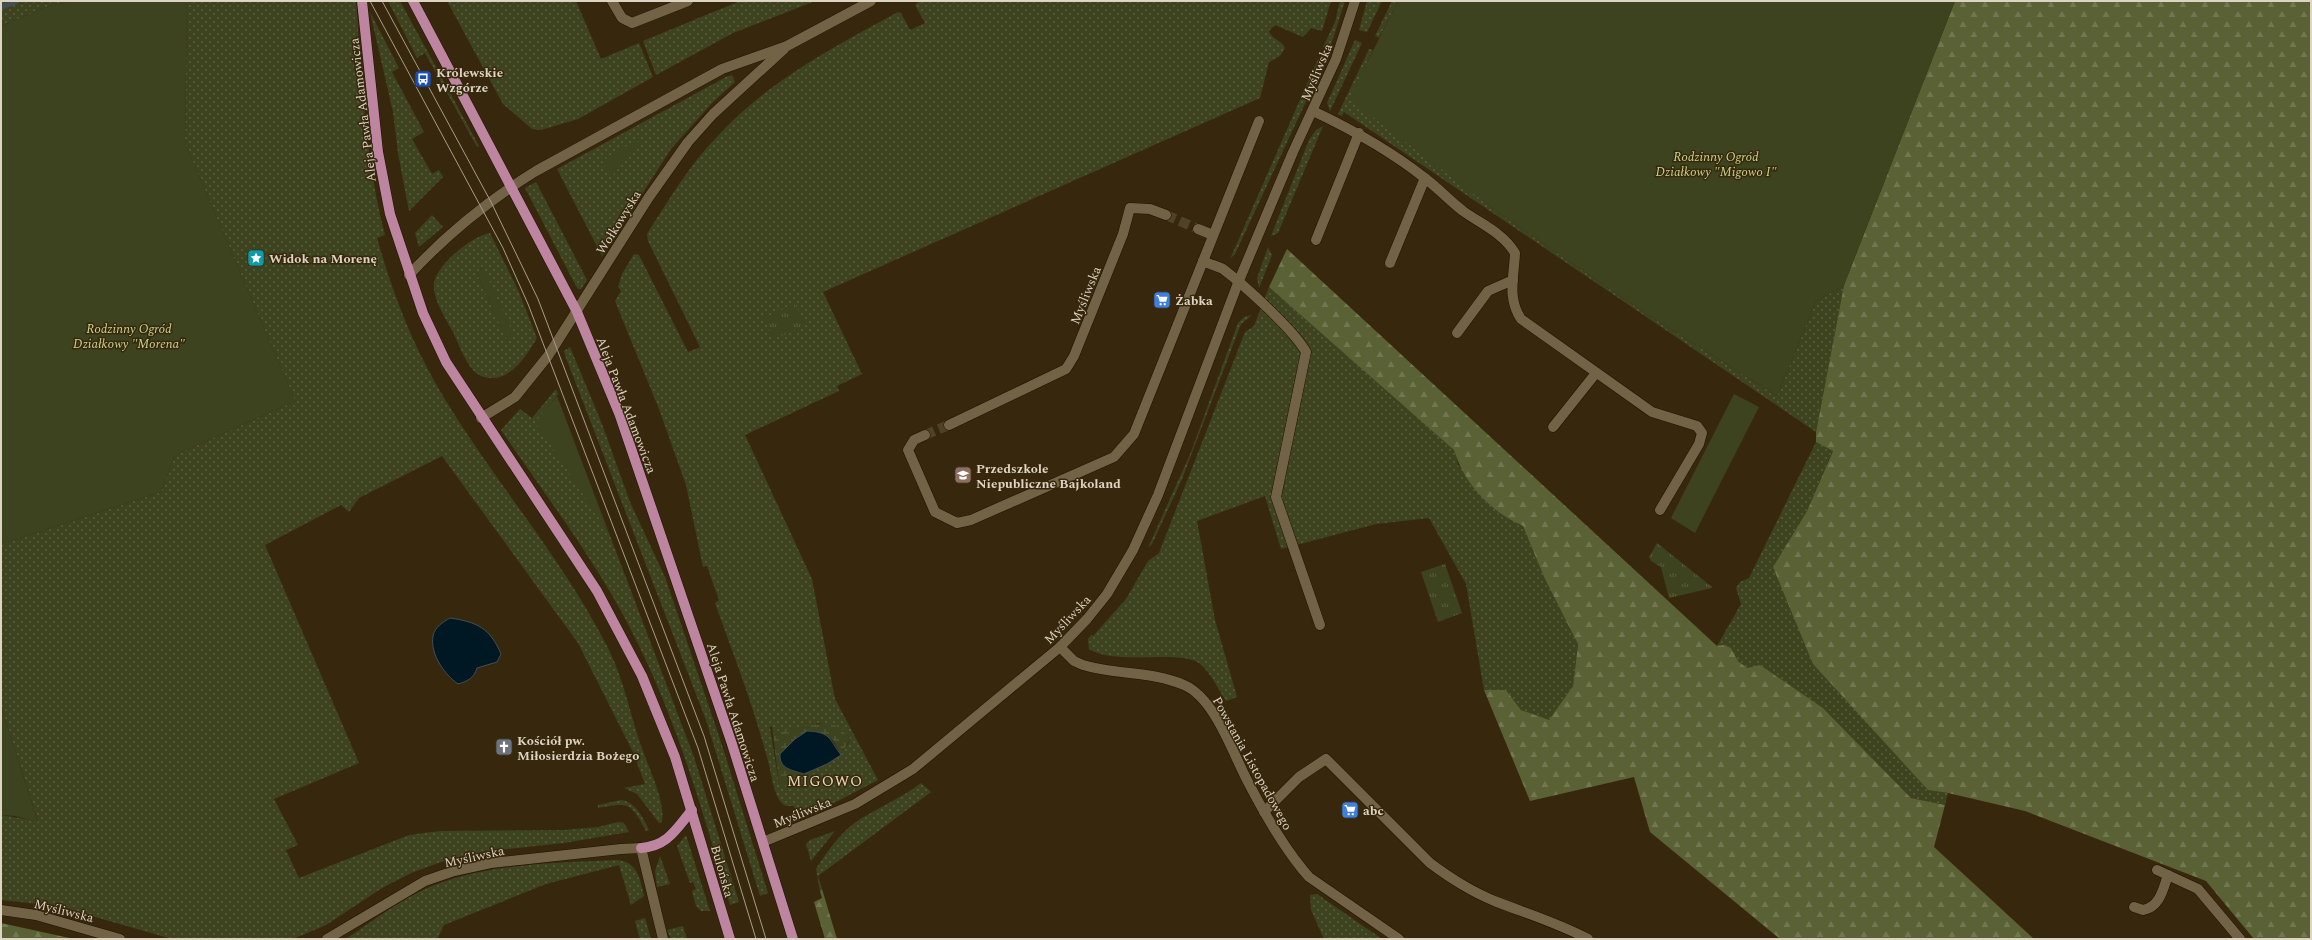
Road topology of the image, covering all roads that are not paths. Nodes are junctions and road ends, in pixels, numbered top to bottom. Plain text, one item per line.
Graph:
1 (362, 1) edge
2 (413, 1) edge
3 (612, 1) edge
4 (688, 1) edge
5 (871, 1) edge
6 (1356, 1) edge
7 (787, 46) junction
8 (1313, 112) junction
9 (1259, 121) dead end
10 (1359, 133) junction
11 (1425, 178) junction
12 (512, 186) junction
13 (1166, 215) tunnel mouth
14 (1198, 229) tunnel mouth
15 (1213, 236) junction
16 (1316, 240) dead end
17 (1203, 261) junction
18 (1390, 263) dead end
19 (409, 274) junction
20 (1512, 280) junction
21 (1238, 283) junction
22 (577, 312) junction
23 (1457, 333) dead end
24 (1596, 372) junction
25 (481, 418) junction
26 (949, 425) tunnel mouth
27 (1553, 428) dead end
28 (925, 435) tunnel mouth
29 (1660, 510) dead end
30 (1320, 625) dead end
31 (1060, 647) junction
32 (692, 810) junction
33 (1264, 812) junction
34 (763, 842) junction
35 (641, 848) junction
36 (2157, 870) dead end
37 (2168, 875) junction
38 (2134, 907) dead end
39 (1, 910) edge
40 (120, 939) edge
41 (328, 939) edge
42 (663, 939) edge
43 (730, 939) edge
44 (793, 939) edge
45 (1399, 939) edge
46 (1588, 939) edge
47 (2240, 939) edge

1 - 19 main road, Aleja Pawła Adamowicza
2 - 12 main road, Aleja Pawła Adamowicza
3 - 4 street
5 - 7 street, Wołkowyska
6 - 8 street, Myśliwska
7 - 12 street, Wołkowyska
7 - 22 street, Wołkowyska
8 - 10 street
8 - 21 street, Myśliwska
9 - 15 street
10 - 11 street
10 - 16 street
11 - 18 street
11 - 20 street
12 - 19 street, Wołkowyska
12 - 22 main road, Aleja Pawła Adamowicza
13 - 26 street, Myśliwska
14 - 15 street
15 - 17 street
17 - 21 street
17 - 28 street
19 - 25 main road, Aleja Pawła Adamowicza
20 - 23 street
20 - 24 street
21 - 30 street
21 - 31 street, Myśliwska
22 - 25 street, Wołkowyska
22 - 34 main road, Aleja Pawła Adamowicza
24 - 27 street
24 - 29 street
25 - 32 main road, Aleja Pawła Adamowicza
31 - 33 street, Powstania Listopadowego
31 - 34 street, Myśliwska
32 - 35 main road
32 - 43 main road, Bulońska
33 - 45 street, Powstania Listopadowego
33 - 46 street
34 - 44 main road
35 - 41 street, Myśliwska
35 - 42 street
36 - 37 street
37 - 38 street
37 - 47 street
39 - 40 street, Myśliwska

